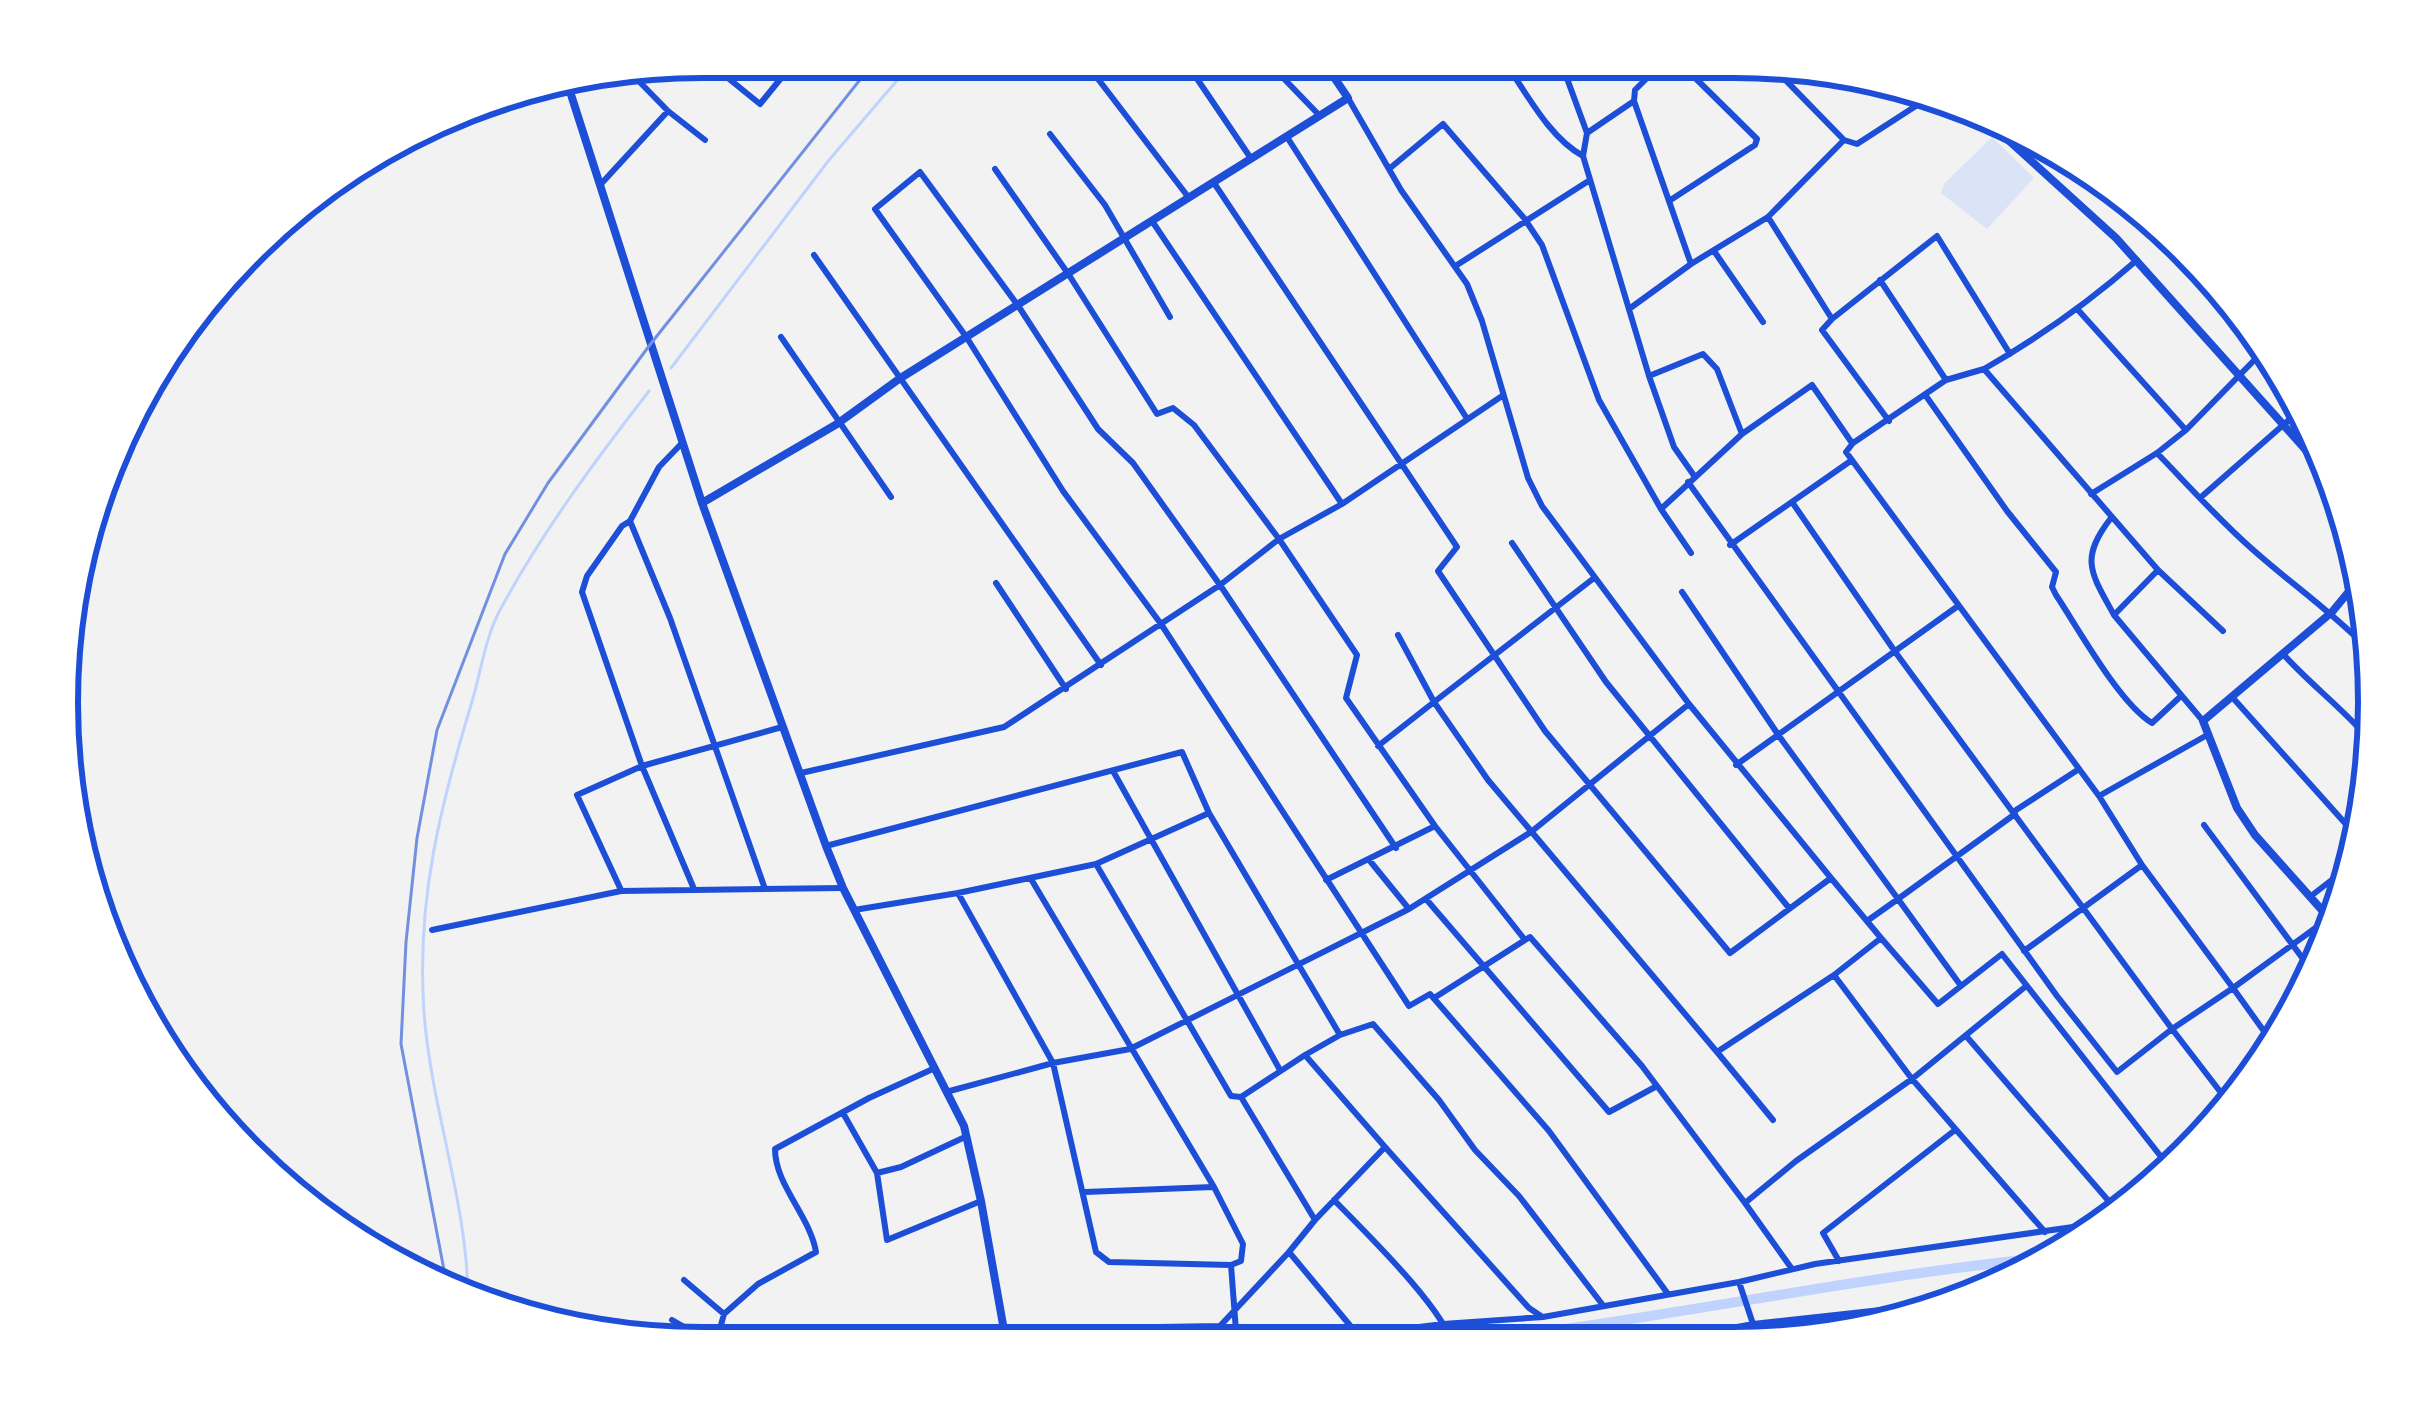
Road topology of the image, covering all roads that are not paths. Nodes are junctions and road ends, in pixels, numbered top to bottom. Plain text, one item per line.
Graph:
1 (728, 78) edge
2 (781, 78) edge
3 (1097, 78) edge
4 (1197, 78) edge
5 (1283, 78) edge
6 (1335, 78) edge
7 (1516, 78) edge
8 (1566, 78) edge
9 (1648, 78) edge
10 (1692, 78) edge
11 (1786, 80) edge
12 (639, 81) edge
13 (570, 92) edge
14 (1348, 98) junction
15 (1634, 101) junction
16 (1918, 106) edge
17 (668, 111) junction
18 (1319, 115) junction
19 (1587, 133) junction
20 (1050, 134) dead end
21 (1286, 137) junction
22 (705, 140) dead end
23 (1844, 140) junction
24 (2019, 147) edge
25 (2027, 154) joint
26 (1583, 155) junction
27 (1250, 157) junction
28 (995, 169) dead end
29 (1389, 169) junction
30 (1590, 179) junction
31 (1214, 183) junction
32 (600, 185) junction
33 (1189, 198) junction
34 (1667, 202) junction
35 (1768, 217) junction
36 (1524, 218) junction
37 (1152, 221) junction
38 (1125, 241) junction
39 (1714, 250) junction
40 (814, 255) dead end
41 (2137, 260) junction
42 (1690, 264) junction
43 (1456, 265) junction
44 (1069, 275) junction
45 (1880, 280) junction
46 (1018, 307) junction
47 (1629, 309) junction
48 (2079, 311) junction
49 (1170, 317) dead end
50 (1832, 320) junction
51 (1763, 322) dead end
52 (781, 337) dead end
53 (967, 338) junction
54 (2010, 354) junction
55 (2255, 360) edge
56 (1984, 370) junction
57 (1648, 376) junction
58 (2239, 377) junction
59 (899, 379) junction
60 (1946, 380) junction
61 (1502, 396) junction
62 (1926, 396) junction
63 (1466, 417) dead end
64 (2290, 420) edge
65 (1889, 421) junction
66 (837, 424) junction
67 (2284, 426) junction
68 (2186, 430) junction
69 (1742, 434) junction
70 (683, 442) junction
71 (1852, 443) junction
72 (2303, 447) edge
73 (2157, 453) junction
74 (1852, 460) junction
75 (1401, 461) junction
76 (1692, 480) junction
77 (2091, 494) junction
78 (891, 497) dead end
79 (2200, 498) junction
80 (702, 502) junction
81 (1792, 502) junction
82 (1342, 504) junction
83 (1660, 508) junction
84 (2110, 518) junction
85 (630, 521) junction
86 (1279, 539) junction
87 (1513, 543) dead end
88 (1730, 545) junction
89 (1691, 553) dead end
90 (2158, 570) junction
91 (1594, 578) junction
92 (996, 583) dead end
93 (1220, 585) junction
94 (1682, 592) dead end
95 (2348, 593) edge
96 (1958, 606) junction
97 (1556, 608) junction
98 (2332, 612) junction
99 (2114, 615) junction
100 (1161, 624) junction
101 (2223, 631) dead end
102 (1398, 635) dead end
103 (2354, 636) edge
104 (1896, 653) junction
105 (2283, 654) junction
106 (1495, 656) junction
107 (1101, 665) junction
108 (1066, 689) junction
109 (1838, 694) junction
110 (2181, 696) junction
111 (2233, 698) junction
112 (1434, 702) junction
113 (1689, 704) junction
114 (2203, 722) junction
115 (782, 727) junction
116 (2357, 727) edge
117 (2209, 734) junction
118 (1650, 735) junction
119 (1779, 736) junction
120 (1378, 746) junction
121 (713, 747) junction
122 (1736, 765) junction
123 (642, 766) junction
124 (2079, 769) junction
125 (1113, 771) junction
126 (802, 772) junction
127 (1587, 785) junction
128 (2099, 796) junction
129 (1209, 813) junction
130 (2014, 813) junction
131 (2346, 824) edge
132 (2204, 825) dead end
133 (1436, 826) junction
134 (1531, 832) junction
135 (1148, 840) junction
136 (826, 846) junction
137 (1396, 848) junction
138 (1955, 856) junction
139 (1370, 861) junction
140 (1096, 864) junction
141 (2142, 865) junction
142 (1472, 870) junction
143 (1831, 878) junction
144 (1031, 879) junction
145 (1326, 880) junction
146 (2332, 880) edge
147 (843, 888) junction
148 (694, 889) junction
149 (766, 890) junction
150 (621, 891) junction
151 (958, 893) junction
152 (2312, 896) junction
153 (1426, 898) junction
154 (1898, 899) junction
155 (2082, 907) junction
156 (1789, 908) junction
157 (1409, 909) junction
158 (2323, 909) edge
159 (854, 910) junction
160 (1867, 922) junction
161 (2315, 929) edge
162 (432, 930) dead end
163 (1360, 934) junction
164 (1881, 938) junction
165 (1526, 940) junction
166 (2292, 946) junction
167 (2024, 951) junction
168 (2302, 959) edge
169 (1301, 965) junction
170 (1483, 969) junction
171 (1834, 975) junction
172 (1961, 986) junction
173 (2025, 987) junction
174 (2233, 988) junction
175 (1238, 998) junction
176 (1434, 998) junction
177 (1186, 1022) junction
178 (2172, 1029) junction
179 (2264, 1031) edge
180 (1340, 1035) junction
181 (1966, 1037) junction
182 (1130, 1049) junction
183 (1717, 1052) junction
184 (1305, 1055) junction
185 (1053, 1063) junction
186 (935, 1068) junction
187 (1280, 1070) junction
188 (2117, 1072) junction
189 (1912, 1079) junction
190 (2103, 1084) junction
191 (1657, 1086) junction
192 (946, 1092) junction
193 (2221, 1093) edge
194 (1241, 1097) junction
195 (843, 1113) junction
196 (1773, 1120) dead end
197 (1955, 1130) junction
198 (967, 1136) junction
199 (1385, 1147) junction
200 (2161, 1157) edge
201 (877, 1173) junction
202 (1214, 1187) junction
203 (1085, 1192) junction
204 (1334, 1200) junction
205 (982, 1201) junction
206 (2109, 1202) edge
207 (1745, 1203) junction
208 (1315, 1220) junction
209 (2070, 1228) edge
210 (2045, 1232) junction
211 (1289, 1252) junction
212 (1839, 1262) junction
213 (1231, 1265) junction
214 (1792, 1269) junction
215 (684, 1280) dead end
216 (1739, 1282) junction
217 (1668, 1294) junction
218 (1602, 1304) junction
219 (1873, 1311) edge
220 (724, 1314) junction
221 (1233, 1316) junction
222 (1543, 1317) junction
223 (672, 1320) dead end
224 (1443, 1324) junction
225 (1754, 1324) junction
226 (683, 1327) edge
227 (721, 1327) edge
228 (1004, 1327) edge
229 (1208, 1327) edge
230 (1235, 1327) edge
231 (1351, 1327) edge
232 (1420, 1327) edge
233 (1445, 1327) edge
234 (1737, 1327) edge

1 - 2 street
3 - 33 street
4 - 27 street
5 - 18 street
6 - 14 street
7 - 26 street
8 - 19 street
9 - 15 street
10 - 34 street
11 - 23 street
12 - 17 street
13 - 32 street
14 - 18 street
14 - 29 street
15 - 19 street
15 - 34 street
16 - 23 street
17 - 22 street
17 - 32 street
18 - 21 street
19 - 26 street
20 - 38 street
21 - 27 street
21 - 63 street
23 - 35 street
24 - 25 street
25 - 41 street
26 - 30 street
27 - 31 street
28 - 44 street
29 - 36 street
29 - 43 street
30 - 36 street
30 - 47 street
31 - 33 street
31 - 75 street
32 - 70 street
33 - 37 street
34 - 42 street
35 - 39 street
35 - 50 street
36 - 43 street
36 - 83 street
37 - 38 street
37 - 82 street
38 - 44 street
38 - 49 street
39 - 42 street
39 - 51 street
40 - 59 street
41 - 48 street
41 - 58 street
42 - 47 street
43 - 61 street
44 - 46 street
44 - 86 street
45 - 50 street
45 - 54 street
45 - 60 street
46 - 53 street
46 - 53 street
46 - 93 street
47 - 57 street
48 - 54 street
48 - 68 street
50 - 65 street
52 - 66 street
53 - 59 street
53 - 100 street
54 - 56 street
55 - 58 street
56 - 60 street
56 - 77 street
57 - 69 street
57 - 76 street
58 - 67 street
58 - 68 street
59 - 66 street
59 - 107 street
60 - 62 street
61 - 75 street
61 - 91 street
62 - 65 street
62 - 110 street
64 - 67 street
65 - 71 street
66 - 78 street
66 - 80 street
67 - 72 street
67 - 79 street
68 - 73 street
69 - 71 street
69 - 76 street
70 - 80 street
70 - 85 street
71 - 74 street
73 - 77 street
73 - 79 street
74 - 81 street
74 - 96 street
75 - 82 street
75 - 106 street
76 - 83 street
76 - 88 street
77 - 84 street
79 - 98 street
80 - 115 street
81 - 88 street
81 - 104 street
82 - 86 street
83 - 89 street
84 - 90 street
84 - 99 street
85 - 121 street
85 - 123 street
86 - 93 street
86 - 120 street
87 - 97 street
88 - 109 street
90 - 99 street
90 - 101 street
91 - 97 street
91 - 113 street
92 - 108 street
93 - 100 street
93 - 137 street
94 - 119 street
95 - 98 street
96 - 104 street
96 - 124 street
97 - 106 street
97 - 118 street
98 - 103 street
98 - 105 street
99 - 110 street
100 - 107 street
100 - 145 street
102 - 112 street
104 - 109 street
104 - 130 street
105 - 111 street
105 - 116 street
106 - 112 street
106 - 127 street
107 - 108 street
108 - 126 street
109 - 119 street
109 - 138 street
110 - 114 street
111 - 114 street
111 - 131 street
112 - 120 street
112 - 134 street
113 - 118 street
113 - 122 street
114 - 117 street
115 - 121 street
115 - 126 street
117 - 128 street
117 - 152 street
118 - 127 street
118 - 156 street
119 - 122 street
119 - 154 street
120 - 133 street
121 - 123 street
121 - 149 street
122 - 143 street
123 - 148 street
123 - 150 street
124 - 128 street
124 - 130 street
125 - 129 street
125 - 135 street
125 - 136 street
126 - 136 street
127 - 134 street
127 - 156 street
128 - 141 street
129 - 135 street
129 - 169 street
130 - 138 street
130 - 155 street
132 - 166 street
133 - 137 street
133 - 142 street
134 - 142 street
134 - 183 street
135 - 140 street
135 - 175 street
136 - 147 street
137 - 139 street
138 - 154 street
138 - 167 street
139 - 145 street
139 - 157 street
140 - 144 street
140 - 177 street
141 - 155 street
141 - 174 street
142 - 153 street
142 - 165 street
143 - 156 street
143 - 160 street
144 - 151 street
144 - 182 street
145 - 163 street
146 - 152 street
147 - 149 street
147 - 159 street
148 - 149 street
148 - 150 street
150 - 162 street
151 - 159 street
151 - 185 street
152 - 158 street
153 - 157 street
153 - 170 street
154 - 160 street
154 - 172 street
155 - 167 street
155 - 178 street
157 - 163 street
159 - 186 street
160 - 164 street
161 - 166 street
163 - 169 street
163 - 176 street
164 - 171 street
164 - 172 street
165 - 170 street
165 - 191 street
166 - 168 street
166 - 174 street
167 - 188 street
169 - 175 street
169 - 180 street
170 - 176 street
170 - 191 street
171 - 183 street
171 - 189 street
172 - 173 street
173 - 181 street
173 - 190 street
174 - 178 street
174 - 179 street
175 - 177 street
175 - 187 street
176 - 217 street
177 - 182 street
177 - 194 street
178 - 188 street
178 - 193 street
180 - 184 street
180 - 218 street
181 - 189 street
181 - 206 street
182 - 185 street
182 - 202 street
183 - 196 street
184 - 187 street
184 - 199 street
185 - 192 street
185 - 203 street
186 - 192 street
186 - 195 street
187 - 194 street
188 - 190 street
189 - 197 street
189 - 207 street
190 - 200 street
191 - 207 street
192 - 198 street
194 - 208 street
195 - 201 street
195 - 220 street
197 - 210 street
197 - 212 street
198 - 201 street
198 - 205 street
199 - 204 street
199 - 222 street
201 - 205 street
202 - 203 street
202 - 213 street
203 - 213 street
204 - 208 street
204 - 224 street
205 - 228 street
207 - 214 street
208 - 211 street
209 - 210 street
210 - 212 street
211 - 221 street
211 - 231 street
212 - 214 street
213 - 221 street
214 - 216 street
215 - 220 street
216 - 217 street
216 - 225 street
217 - 218 street
218 - 222 street
219 - 225 street
220 - 227 street
221 - 229 street
221 - 230 street
222 - 224 street
223 - 226 street
224 - 232 street
224 - 233 street
225 - 234 street

